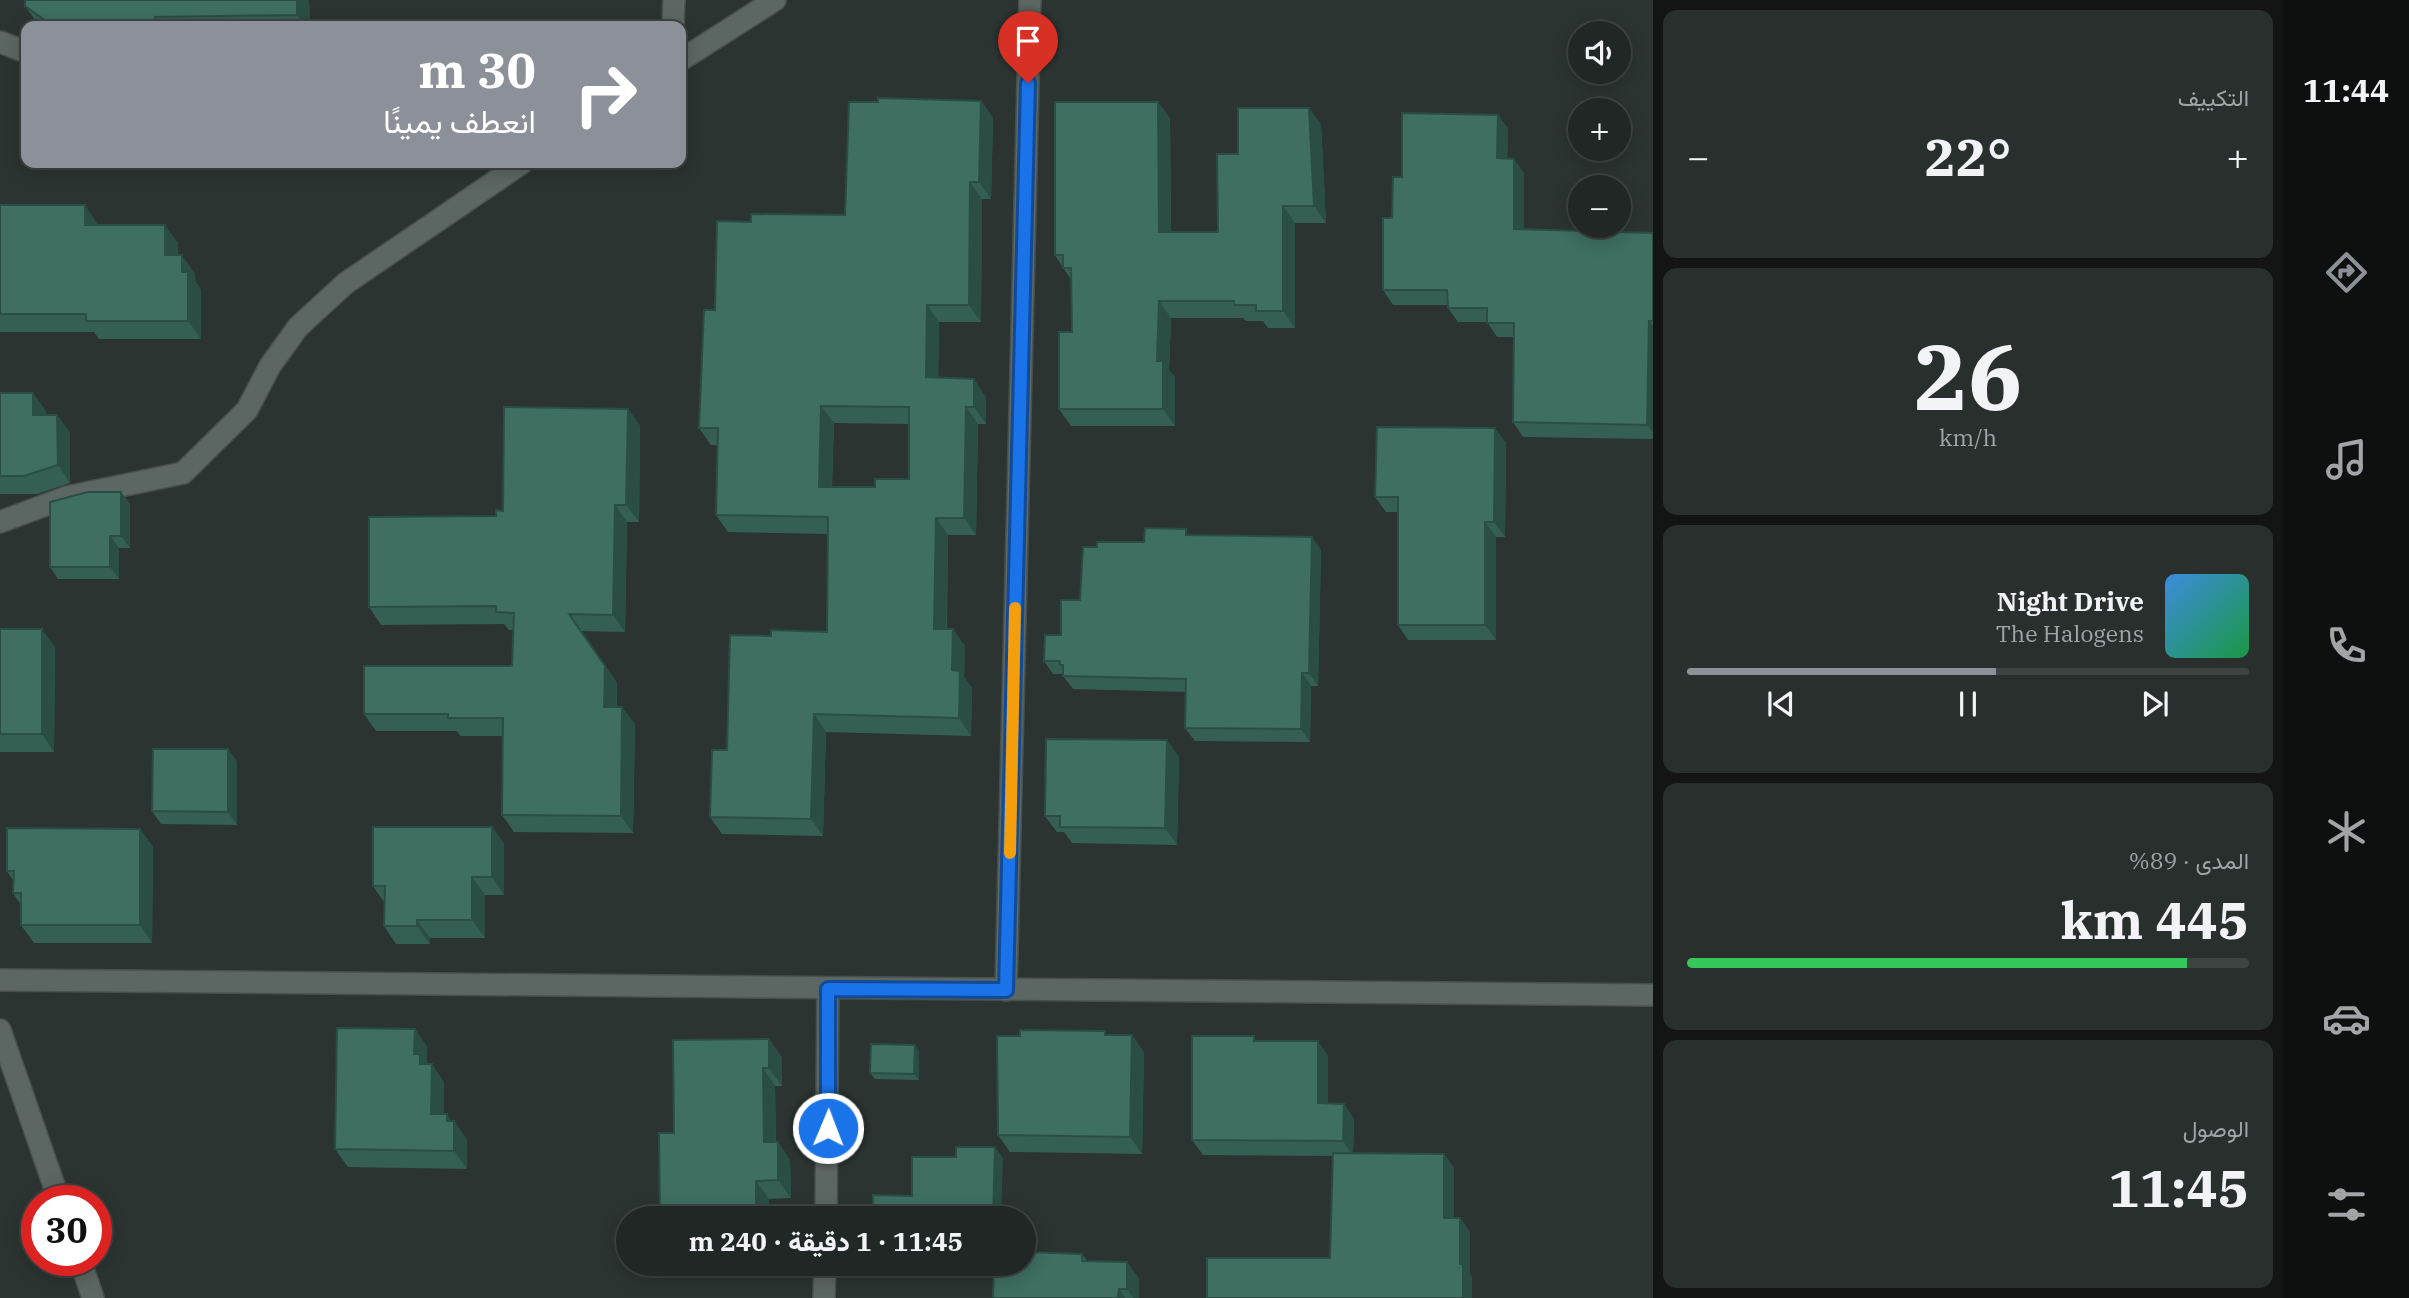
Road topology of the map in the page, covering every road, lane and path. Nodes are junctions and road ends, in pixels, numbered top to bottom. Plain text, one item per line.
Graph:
1 (674, 0) edge
2 (775, 0) edge
3 (1030, 0) edge
4 (673, 21) edge
5 (0, 42) edge
6 (21, 50) edge
7 (686, 57) edge
8 (515, 168) edge
9 (0, 522) edge
10 (0, 979) edge
11 (828, 989) junction
12 (1006, 990) junction
13 (1653, 995) edge
14 (0, 1030) edge
15 (54, 1185) edge
16 (826, 1206) edge
17 (85, 1276) edge
18 (825, 1276) edge
19 (93, 1298) edge
20 (824, 1298) edge

1 - 4 street
2 - 7 street
3 - 12 street
5 - 6 street
8 - 9 street
10 - 11 street
11 - 12 street
11 - 16 street
12 - 13 street
14 - 15 street
17 - 19 street
18 - 20 street

